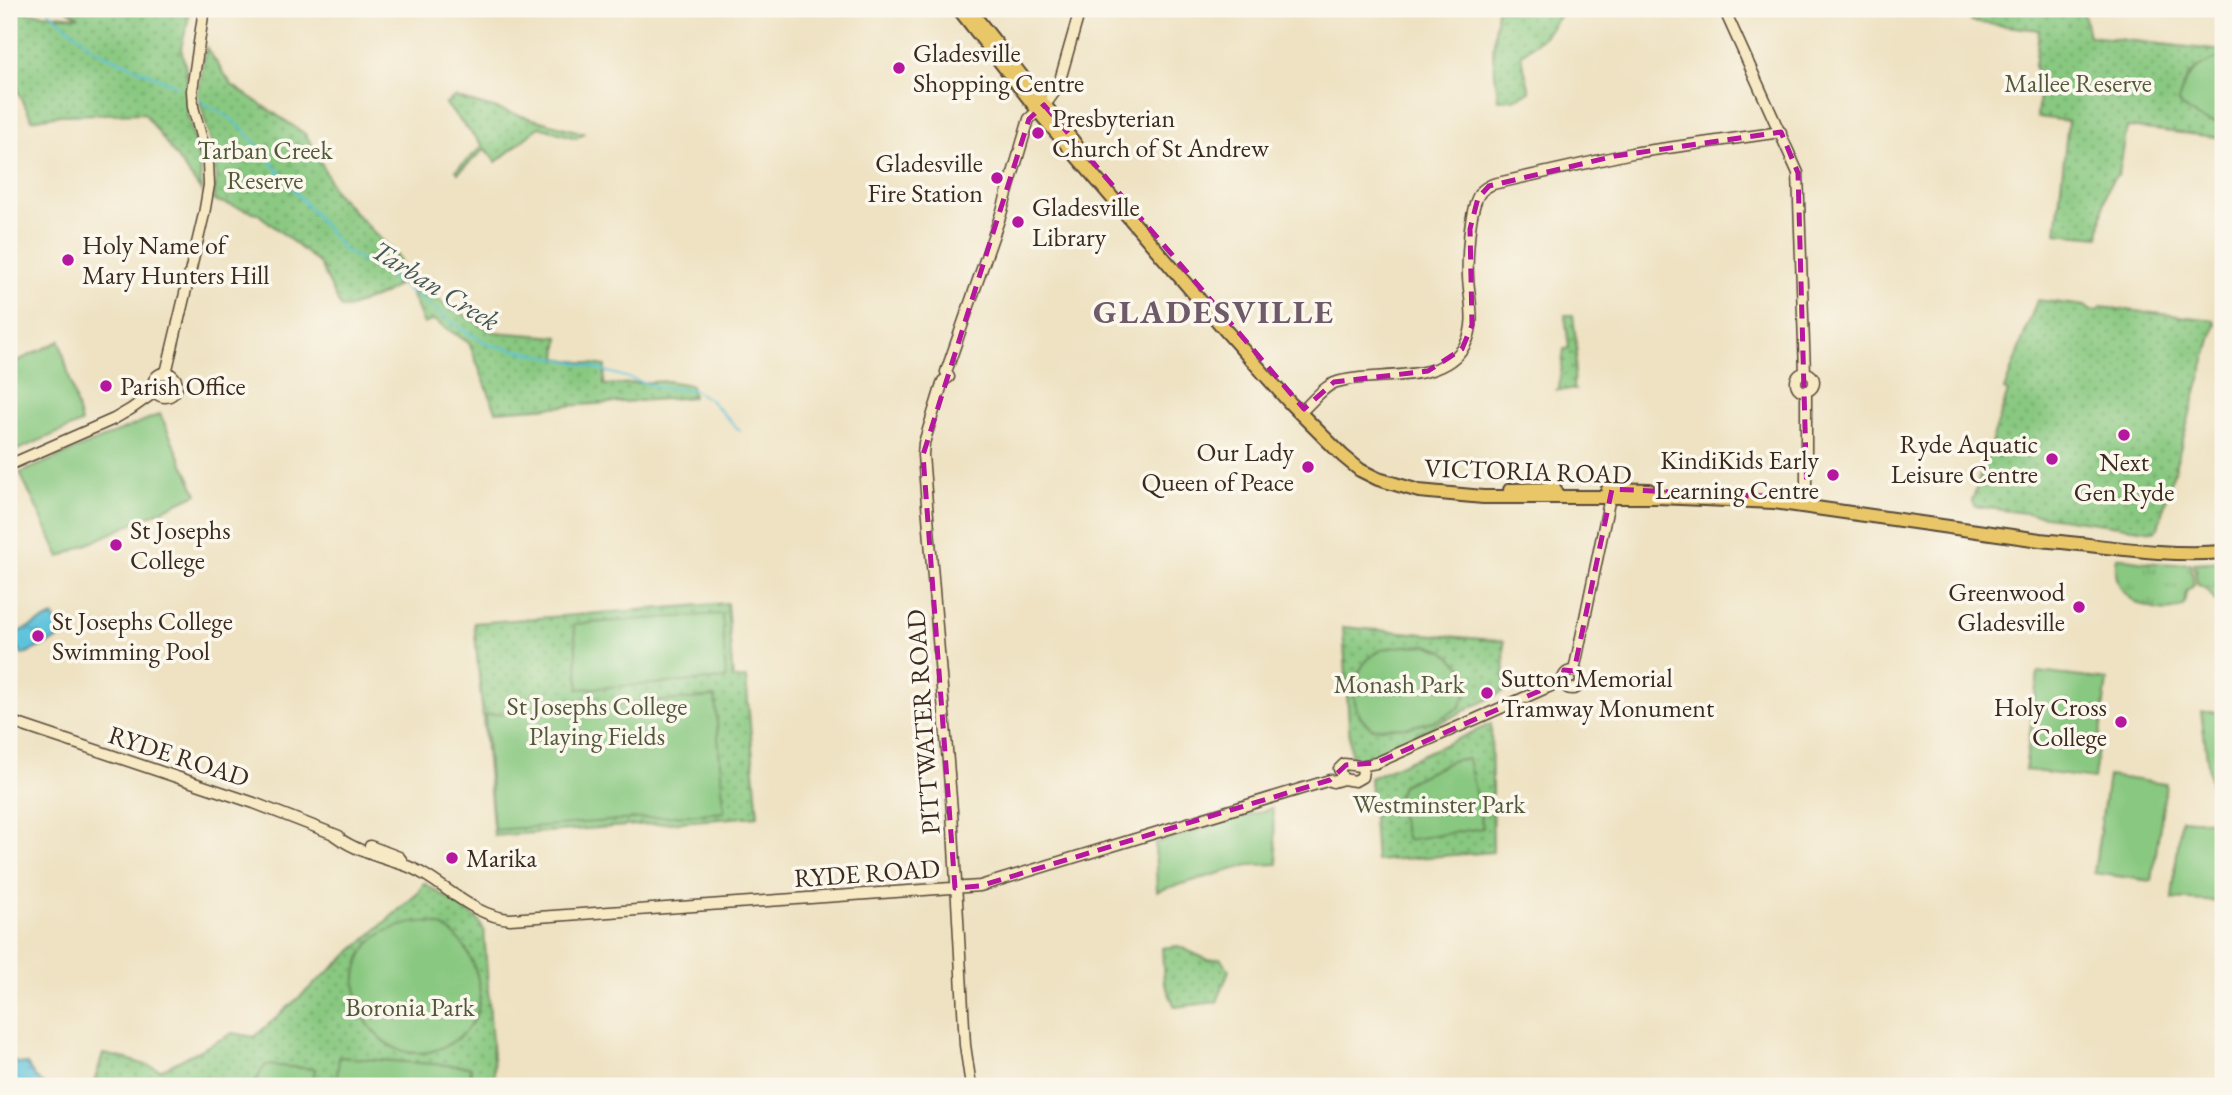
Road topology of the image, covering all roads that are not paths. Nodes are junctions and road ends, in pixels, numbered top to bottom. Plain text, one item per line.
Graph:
1 (204, 9) edge
2 (959, 9) edge
3 (969, 9) edge
4 (1724, 9) edge
5 (1078, 17) dead end
6 (1040, 107) junction
7 (1781, 132) junction
8 (166, 373) junction
9 (155, 392) junction
10 (1304, 409) junction
11 (9, 465) edge
12 (1610, 493) junction
13 (1806, 503) junction
14 (2223, 545) edge
15 (2223, 552) edge
16 (1574, 671) junction
17 (1562, 681) junction
18 (9, 721) edge
19 (955, 888) junction
20 (967, 1064) junction
21 (965, 1086) edge
22 (971, 1086) edge

1 - 8 main road
2 - 6 highway, VICTORIA ROAD
3 - 6 highway, VICTORIA ROAD
4 - 7 main road
5 - 6 main road, PITTWATER ROAD
6 - 10 highway, VICTORIA ROAD
6 - 12 highway, VICTORIA ROAD
6 - 19 main road, PITTWATER ROAD
7 - 10 main road
7 - 13 main road
8 - 9 main road
8 - 9 main road
9 - 11 main road
10 - 12 highway, VICTORIA ROAD
12 - 13 highway, VICTORIA ROAD
12 - 16 main road
13 - 14 highway, VICTORIA ROAD
13 - 15 highway, VICTORIA ROAD
16 - 17 main road
16 - 17 main road
17 - 19 main road, RYDE ROAD
18 - 19 main road, RYDE ROAD
19 - 20 main road, PITTWATER ROAD
20 - 21 main road, PITTWATER ROAD
20 - 22 main road, PITTWATER ROAD

